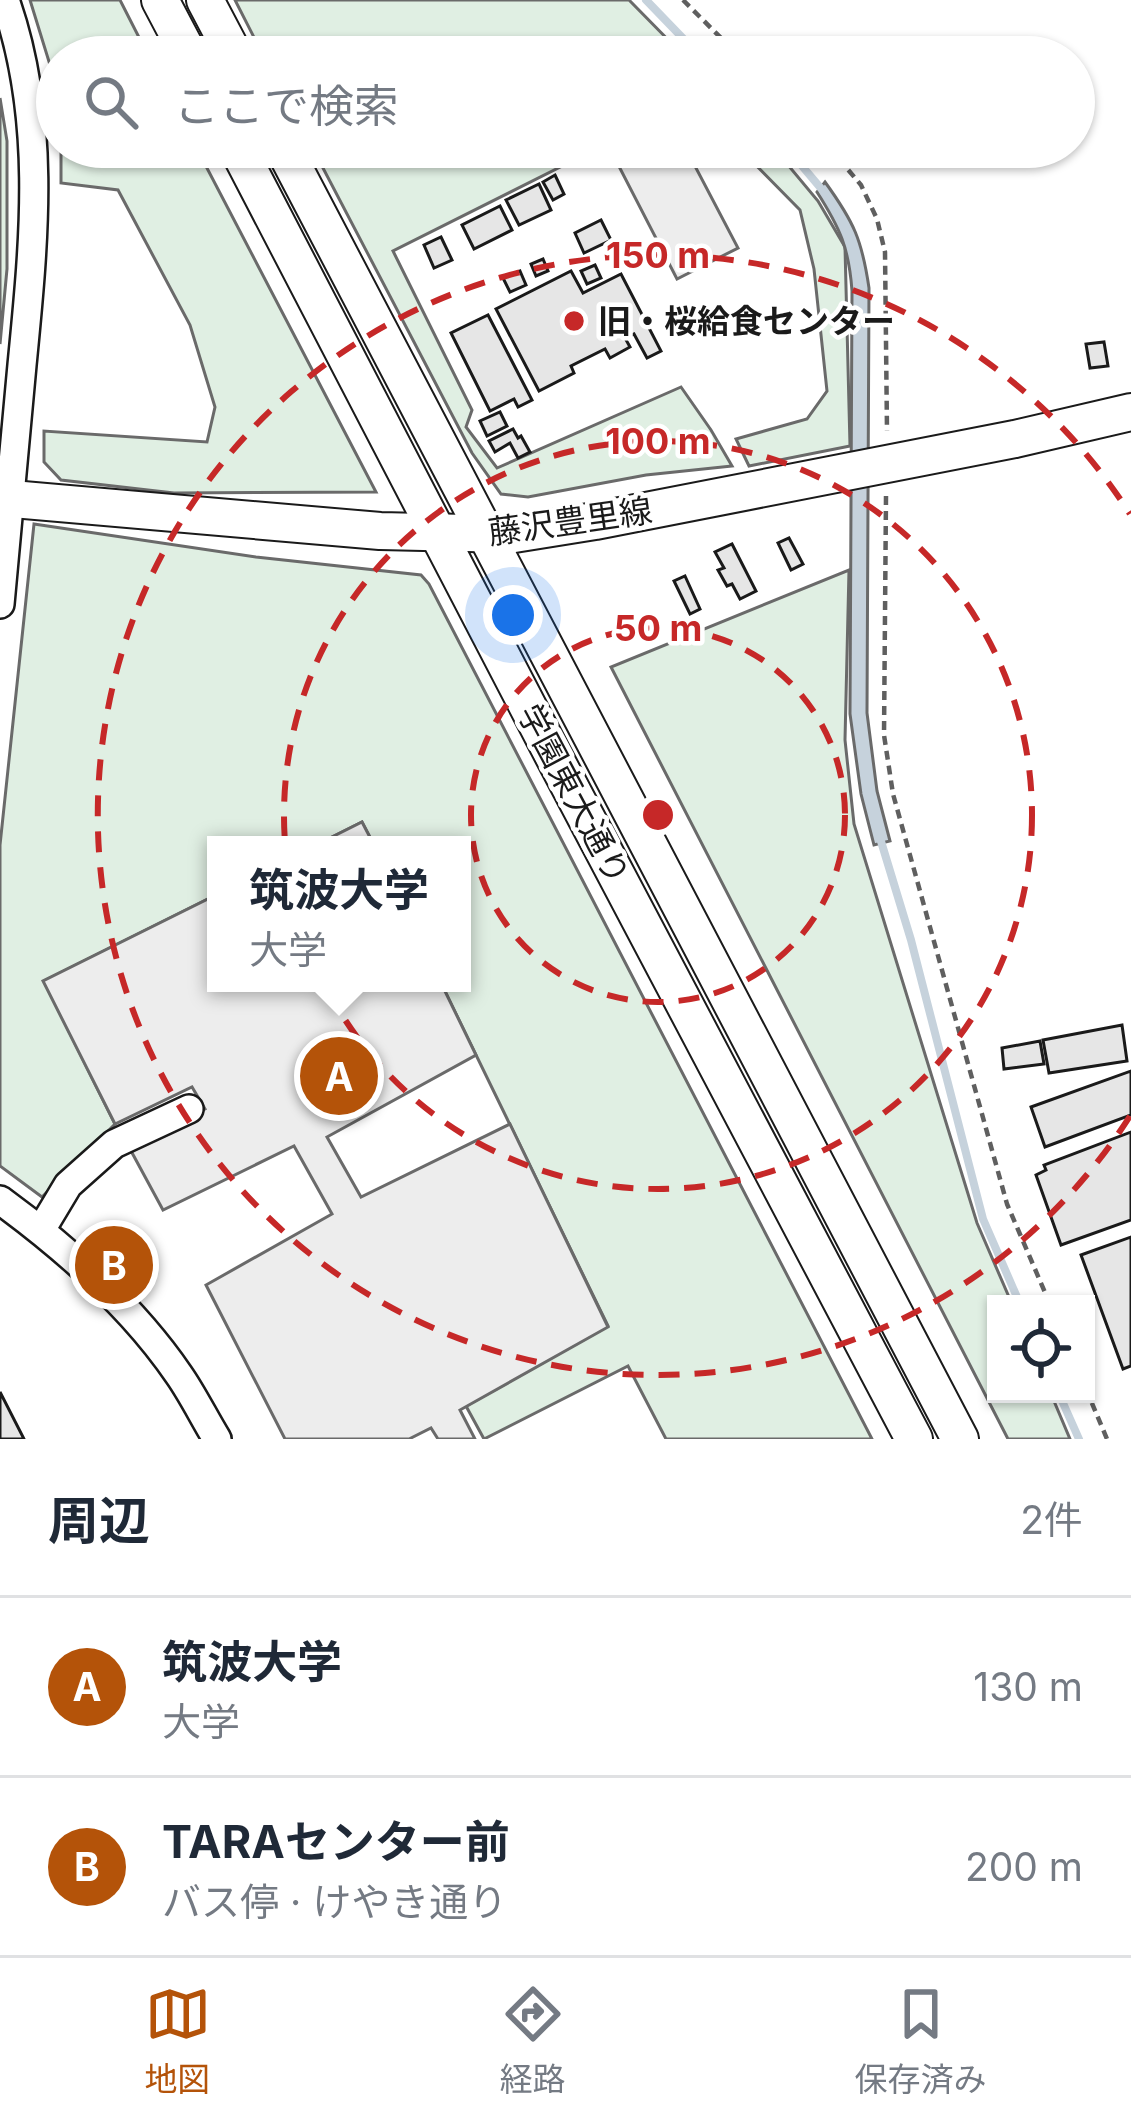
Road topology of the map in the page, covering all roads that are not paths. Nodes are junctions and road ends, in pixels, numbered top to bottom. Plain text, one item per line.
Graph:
1 (5, 0) edge
2 (160, 0) edge
3 (205, 0) edge
4 (179, 36) edge
5 (224, 36) edge
6 (248, 168) edge
7 (294, 168) edge
8 (1131, 412) edge
9 (5, 498) edge
10 (440, 534) junction
11 (485, 535) junction
12 (0, 604) edge
13 (189, 1109) dead end
14 (0, 1200) edge
15 (41, 1230) junction
16 (217, 1439) edge
17 (914, 1439) edge
18 (960, 1439) edge

1 - 9 street
2 - 4 main road
3 - 5 main road
6 - 10 main road, 学園東大通り
7 - 11 main road, 学園東大通り
8 - 11 main road, 藤沢豊里線
9 - 10 main road, 藤沢豊里線
9 - 12 street
10 - 11 main road, 藤沢豊里線
10 - 17 main road, 学園東大通り
11 - 18 main road, 学園東大通り
13 - 15 street
14 - 15 street
15 - 16 street

